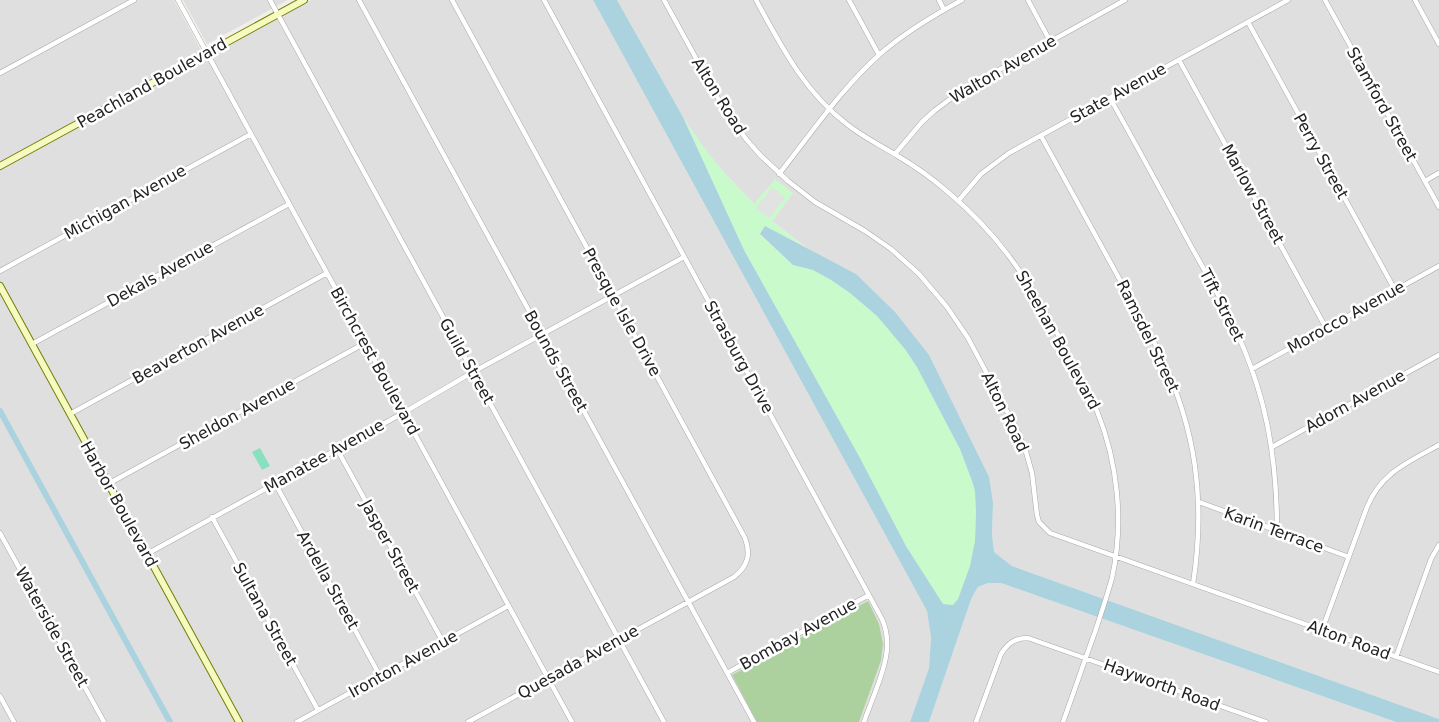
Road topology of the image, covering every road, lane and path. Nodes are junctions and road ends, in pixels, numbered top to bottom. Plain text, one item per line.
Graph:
1 (134, 0) edge
2 (178, 0) edge
3 (270, 0) edge
4 (304, 0) edge
5 (360, 0) edge
6 (452, 0) edge
7 (544, 0) edge
8 (664, 0) edge
9 (756, 0) edge
10 (849, 0) edge
11 (939, 0) edge
12 (962, 0) edge
13 (1028, 0) edge
14 (1125, 0) edge
15 (1288, 0) edge
16 (1325, 0) edge
17 (1415, 0) edge
18 (944, 10) junction
19 (278, 14) junction
20 (1248, 22) junction
21 (1050, 41) junction
22 (1439, 44) edge
23 (207, 53) junction
24 (879, 55) junction
25 (1179, 60) junction
26 (0, 74) edge
27 (1110, 98) junction
28 (830, 110) junction
29 (251, 134) junction
30 (1041, 136) junction
31 (895, 154) junction
32 (0, 166) edge
33 (1439, 173) edge
34 (779, 174) junction
35 (1425, 181) junction
36 (958, 200) junction
37 (289, 204) junction
38 (1439, 207) edge
39 (684, 257) junction
40 (1439, 266) edge
41 (0, 271) edge
42 (327, 273) junction
43 (0, 286) edge
44 (1395, 290) junction
45 (613, 296) junction
46 (1326, 328) junction
47 (542, 334) junction
48 (365, 343) junction
49 (32, 344) junction
50 (1439, 356) edge
51 (1252, 369) junction
52 (473, 372) junction
53 (403, 413) junction
54 (70, 414) junction
55 (1439, 445) edge
56 (1272, 447) junction
57 (337, 449) junction
58 (275, 483) junction
59 (108, 484) junction
60 (1199, 502) junction
61 (212, 518) junction
62 (1278, 531) junction
63 (0, 533) edge
64 (1439, 545) edge
65 (147, 554) junction
66 (1115, 556) junction
67 (1349, 556) junction
68 (1193, 584) junction
69 (869, 595) junction
70 (688, 602) junction
71 (508, 606) junction
72 (1322, 630) junction
73 (619, 639) junction
74 (443, 642) junction
75 (1396, 657) junction
76 (1086, 658) junction
77 (1439, 672) edge
78 (727, 673) junction
79 (380, 676) junction
80 (548, 678) junction
81 (0, 696) edge
82 (318, 710) junction
83 (14, 722) edge
84 (104, 722) edge
85 (239, 722) edge
86 (297, 722) edge
87 (468, 722) edge
88 (572, 722) edge
89 (664, 722) edge
90 (754, 722) edge
91 (864, 722) edge
92 (976, 722) edge
93 (1063, 722) edge
94 (1266, 722) edge

1 - 26 street
2 - 23 street, Birchcrest Boulevard
3 - 19 street, Guild Street
4 - 19 street, Peachland Boulevard
5 - 47 street, Bounds Street
6 - 45 street, Presque Isle Drive
7 - 39 street, Strasburg Drive
8 - 34 street, Alton Road
9 - 28 street, Sheehan Boulevard
10 - 24 street
11 - 18 street
12 - 18 street
13 - 21 street
14 - 21 street, Walton Avenue
15 - 20 street, State Avenue
16 - 35 street, Stamford Street
17 - 22 street
18 - 24 street
19 - 23 street, Peachland Boulevard
19 - 52 street, Guild Street
20 - 25 street, State Avenue
20 - 44 street, Perry Street
21 - 31 street, Walton Avenue
23 - 29 street, Birchcrest Boulevard
23 - 32 street, Peachland Boulevard
24 - 28 street
25 - 27 street, State Avenue
25 - 46 street, Marlow Street
27 - 30 street, State Avenue
27 - 51 street, Tift Street
28 - 31 street, Sheehan Boulevard
28 - 34 street
29 - 37 street, Birchcrest Boulevard
29 - 41 street, Michigan Avenue
30 - 36 street, State Avenue
30 - 60 street, Ramsdel Street
31 - 36 street, Sheehan Boulevard
33 - 35 street
34 - 66 street, Alton Road
35 - 38 street, Stamford Street
36 - 66 street, Sheehan Boulevard
37 - 42 street, Birchcrest Boulevard
37 - 49 street, Dekals Avenue
39 - 45 street, Manatee Avenue
39 - 69 street, Strasburg Drive
40 - 44 street, Morocco Avenue
42 - 48 street, Birchcrest Boulevard
42 - 54 street, Beaverton Avenue
43 - 49 street, Harbor Boulevard
44 - 46 street, Morocco Avenue
45 - 47 street, Manatee Avenue
45 - 70 street, Presque Isle Drive
46 - 51 street, Morocco Avenue
47 - 52 street, Manatee Avenue
47 - 70 street, Bounds Street
48 - 53 street, Birchcrest Boulevard
48 - 59 street, Sheldon Avenue
49 - 54 street, Harbor Boulevard
50 - 56 street, Adorn Avenue
51 - 56 street, Tift Street
52 - 53 street, Manatee Avenue
52 - 73 street, Guild Street
53 - 57 street, Manatee Avenue
53 - 71 street, Birchcrest Boulevard
54 - 59 street, Harbor Boulevard
55 - 67 street
56 - 62 street, Tift Street
57 - 58 street, Manatee Avenue
57 - 74 street, Jasper Street
58 - 61 street, Manatee Avenue
58 - 79 street, Ardella Street
59 - 65 street, Harbor Boulevard
60 - 62 street, Karin Terrace
60 - 68 street, Ramsdel Street
61 - 65 street, Manatee Avenue
61 - 82 street, Sultana Street
62 - 67 street, Karin Terrace
63 - 84 street, Waterside Street
64 - 75 street
65 - 85 street, Harbor Boulevard
66 - 68 street, Alton Road
66 - 76 street, Sheehan Boulevard
67 - 72 street
68 - 72 street, Alton Road
69 - 78 street, Bombay Avenue
69 - 91 street, Strasburg Drive
70 - 73 street, Quesada Avenue
70 - 78 street, Bounds Street
71 - 74 street, Ironton Avenue
71 - 80 street, Birchcrest Boulevard
72 - 75 street, Alton Road
73 - 80 street, Quesada Avenue
73 - 89 street, Guild Street
74 - 79 street, Ironton Avenue
75 - 77 street, Alton Road
76 - 92 street, Hayworth Road
76 - 93 street, Sheehan Boulevard
76 - 94 street, Hayworth Road
78 - 90 street, Bounds Street
79 - 82 street, Ironton Avenue
80 - 87 street, Quesada Avenue
80 - 88 street, Birchcrest Boulevard
81 - 83 street
82 - 86 street, Ironton Avenue

